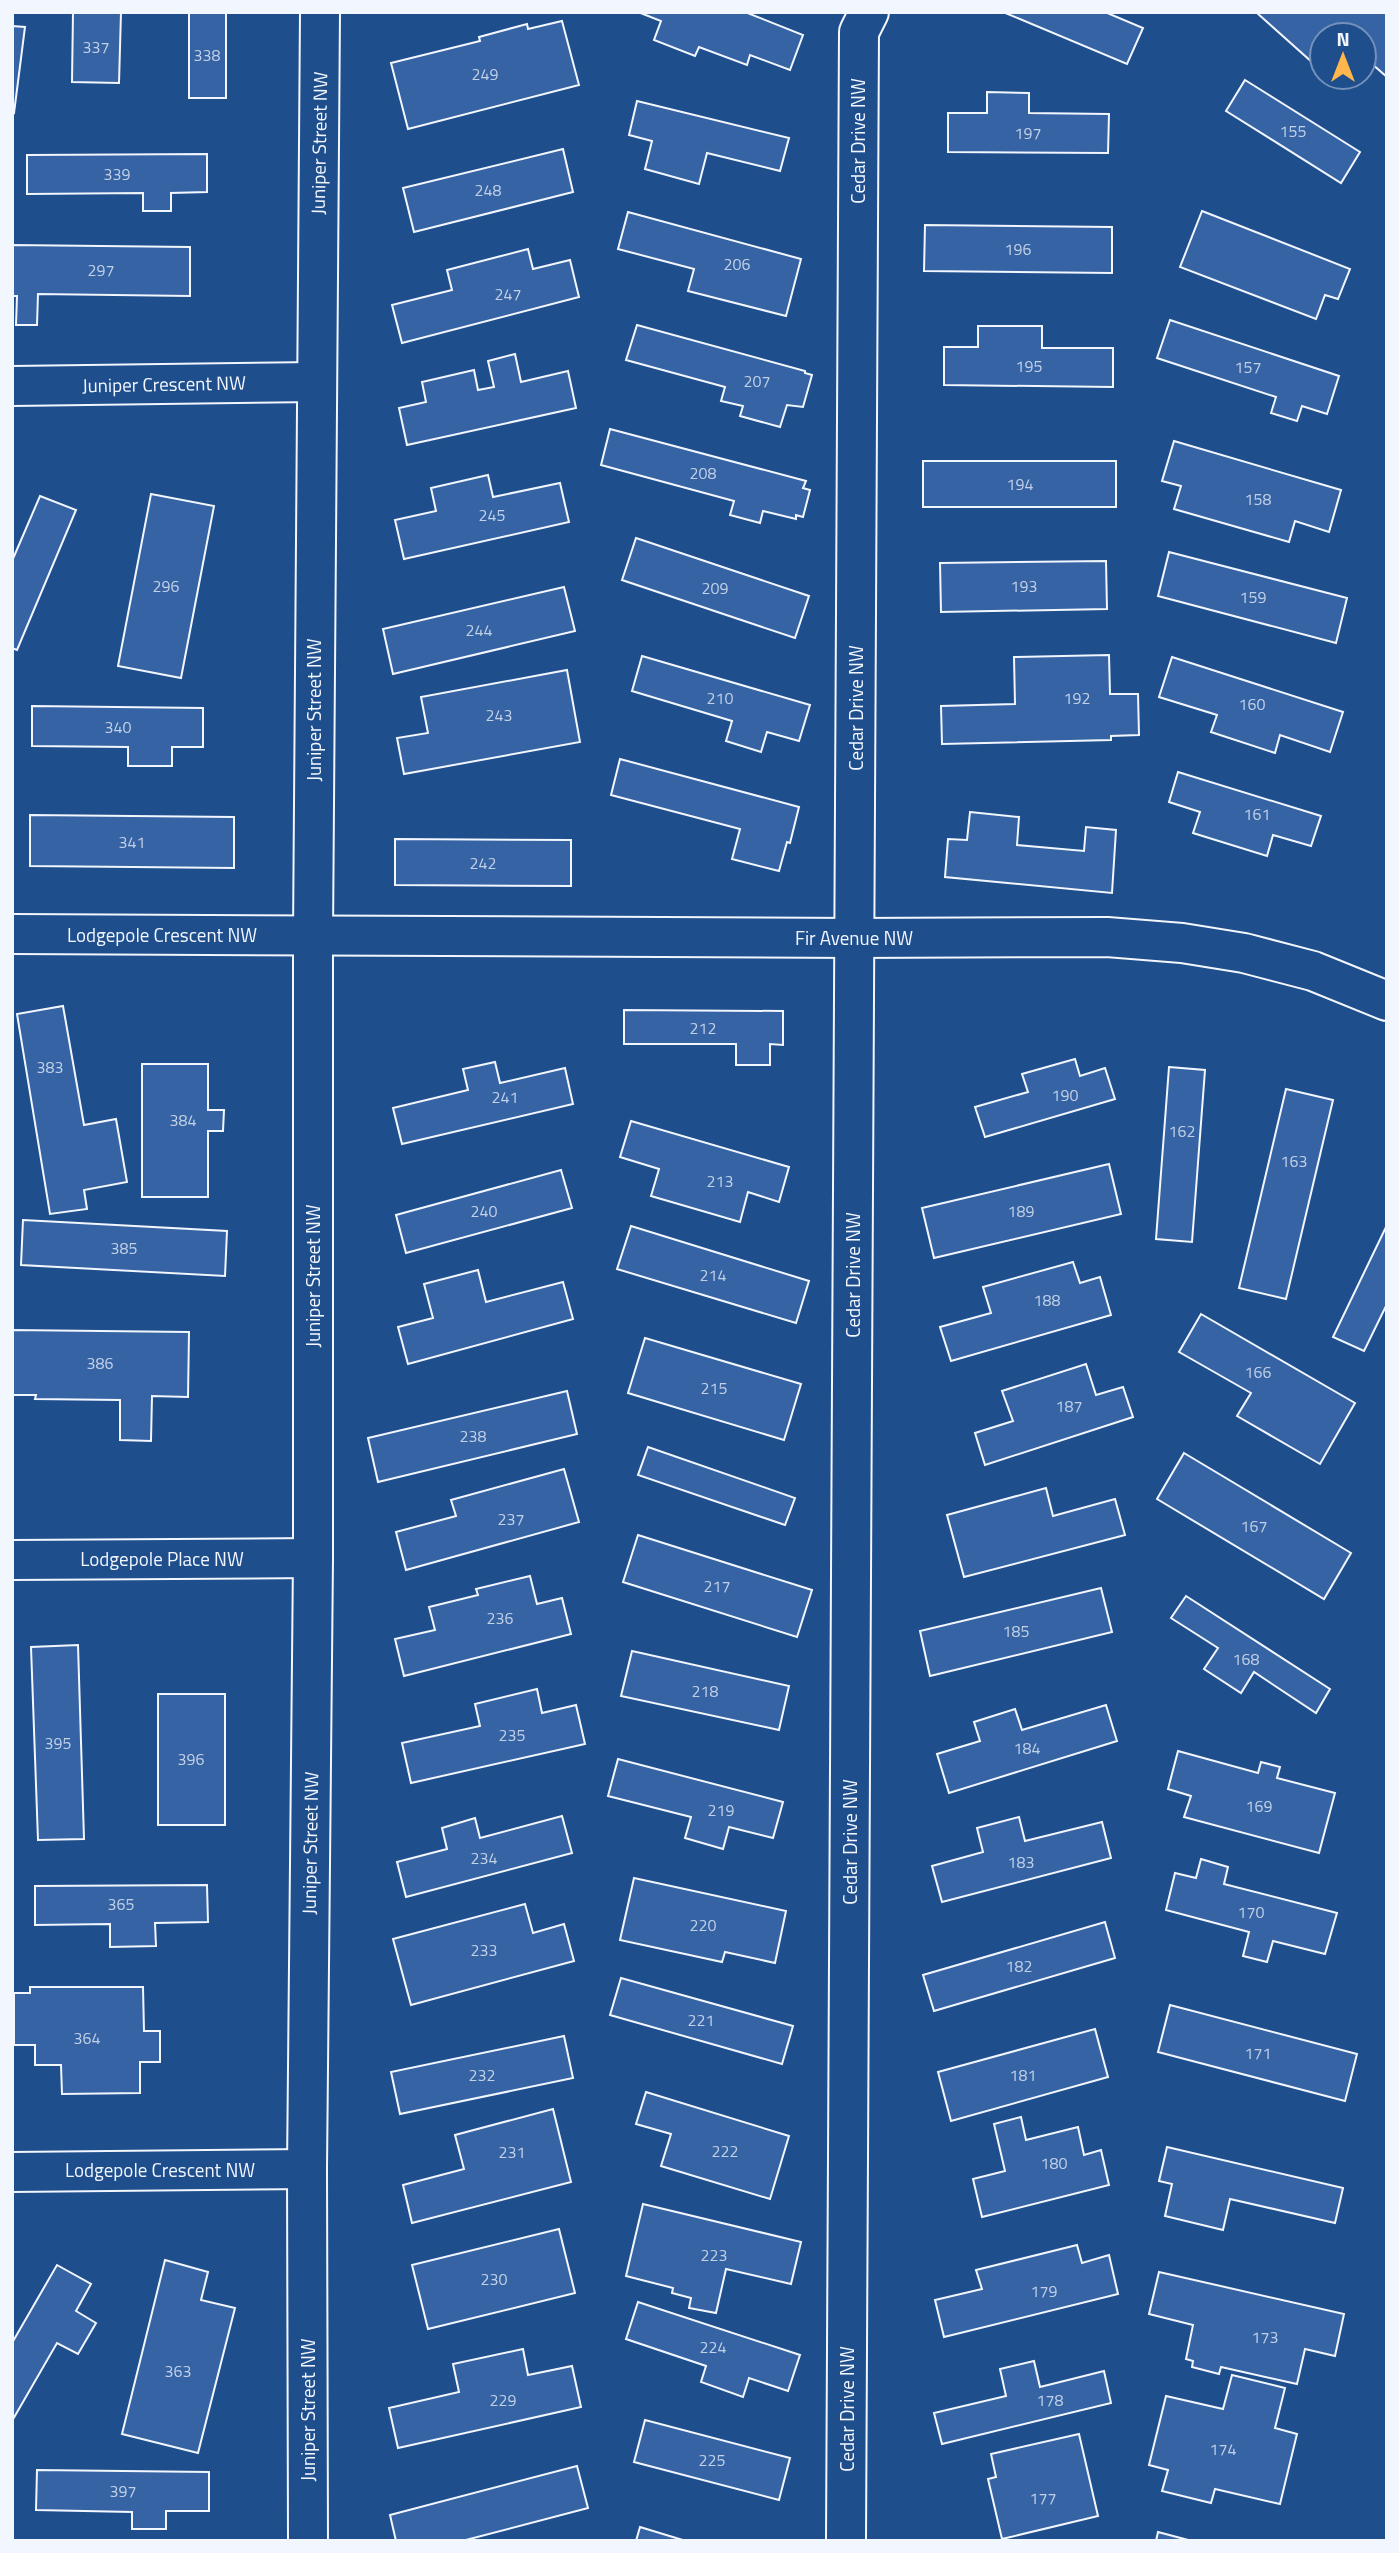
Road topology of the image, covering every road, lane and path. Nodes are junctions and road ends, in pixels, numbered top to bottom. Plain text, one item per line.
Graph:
1 (320, 12) edge
2 (869, 12) edge
3 (316, 382) junction
4 (12, 386) edge
5 (12, 933) edge
6 (313, 936) junction
7 (855, 938) junction
8 (1387, 1001) edge
9 (313, 1559) junction
10 (12, 1560) edge
11 (307, 2169) junction
12 (12, 2172) edge
13 (308, 2541) edge
14 (846, 2541) edge

1 - 3 street, Juniper Street NW
2 - 7 street, Cedar Drive NW
3 - 4 street, Juniper Crescent NW
3 - 6 street, Juniper Street NW
5 - 6 street, Lodgepole Crescent NW
6 - 7 street, Fir Avenue NW
6 - 9 street, Juniper Street NW
7 - 8 street, Fir Avenue NW
7 - 14 street, Cedar Drive NW
9 - 10 street, Lodgepole Place NW
9 - 11 street, Juniper Street NW
11 - 12 street, Lodgepole Crescent NW
11 - 13 street, Juniper Street NW

